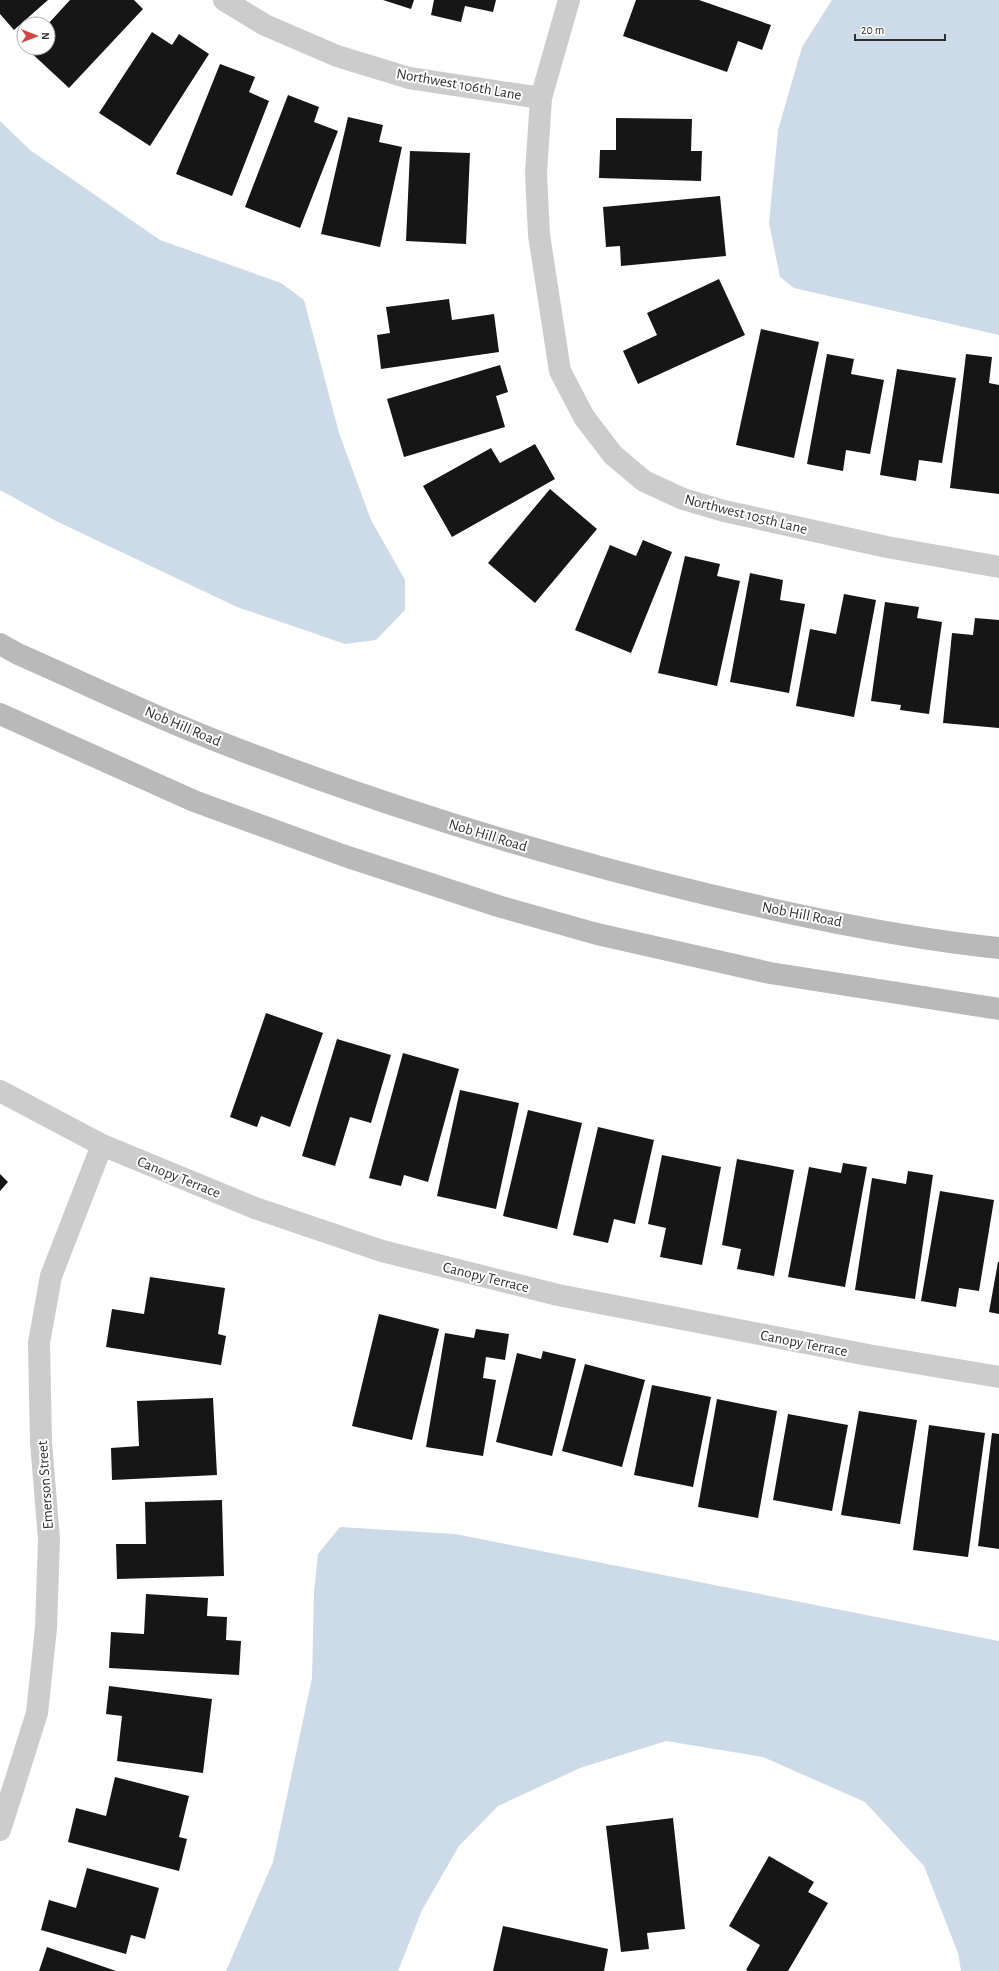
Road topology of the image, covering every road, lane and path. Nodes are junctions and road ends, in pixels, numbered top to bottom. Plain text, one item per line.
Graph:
1 (224, 0) edge
2 (569, 0) edge
3 (541, 98) junction
4 (999, 567) edge
5 (0, 644) edge
6 (0, 714) edge
7 (999, 948) edge
8 (999, 1009) edge
9 (0, 1092) edge
10 (102, 1145) junction
11 (999, 1378) edge
12 (0, 1830) edge

1 - 3 street, Northwest 106th Lane
2 - 3 street, Northwest 105th Lane
3 - 4 street, Northwest 105th Lane
5 - 7 main road, Nob Hill Road
6 - 8 main road
9 - 10 street, Canopy Terrace
10 - 11 street, Canopy Terrace
10 - 12 street, Emerson Street

